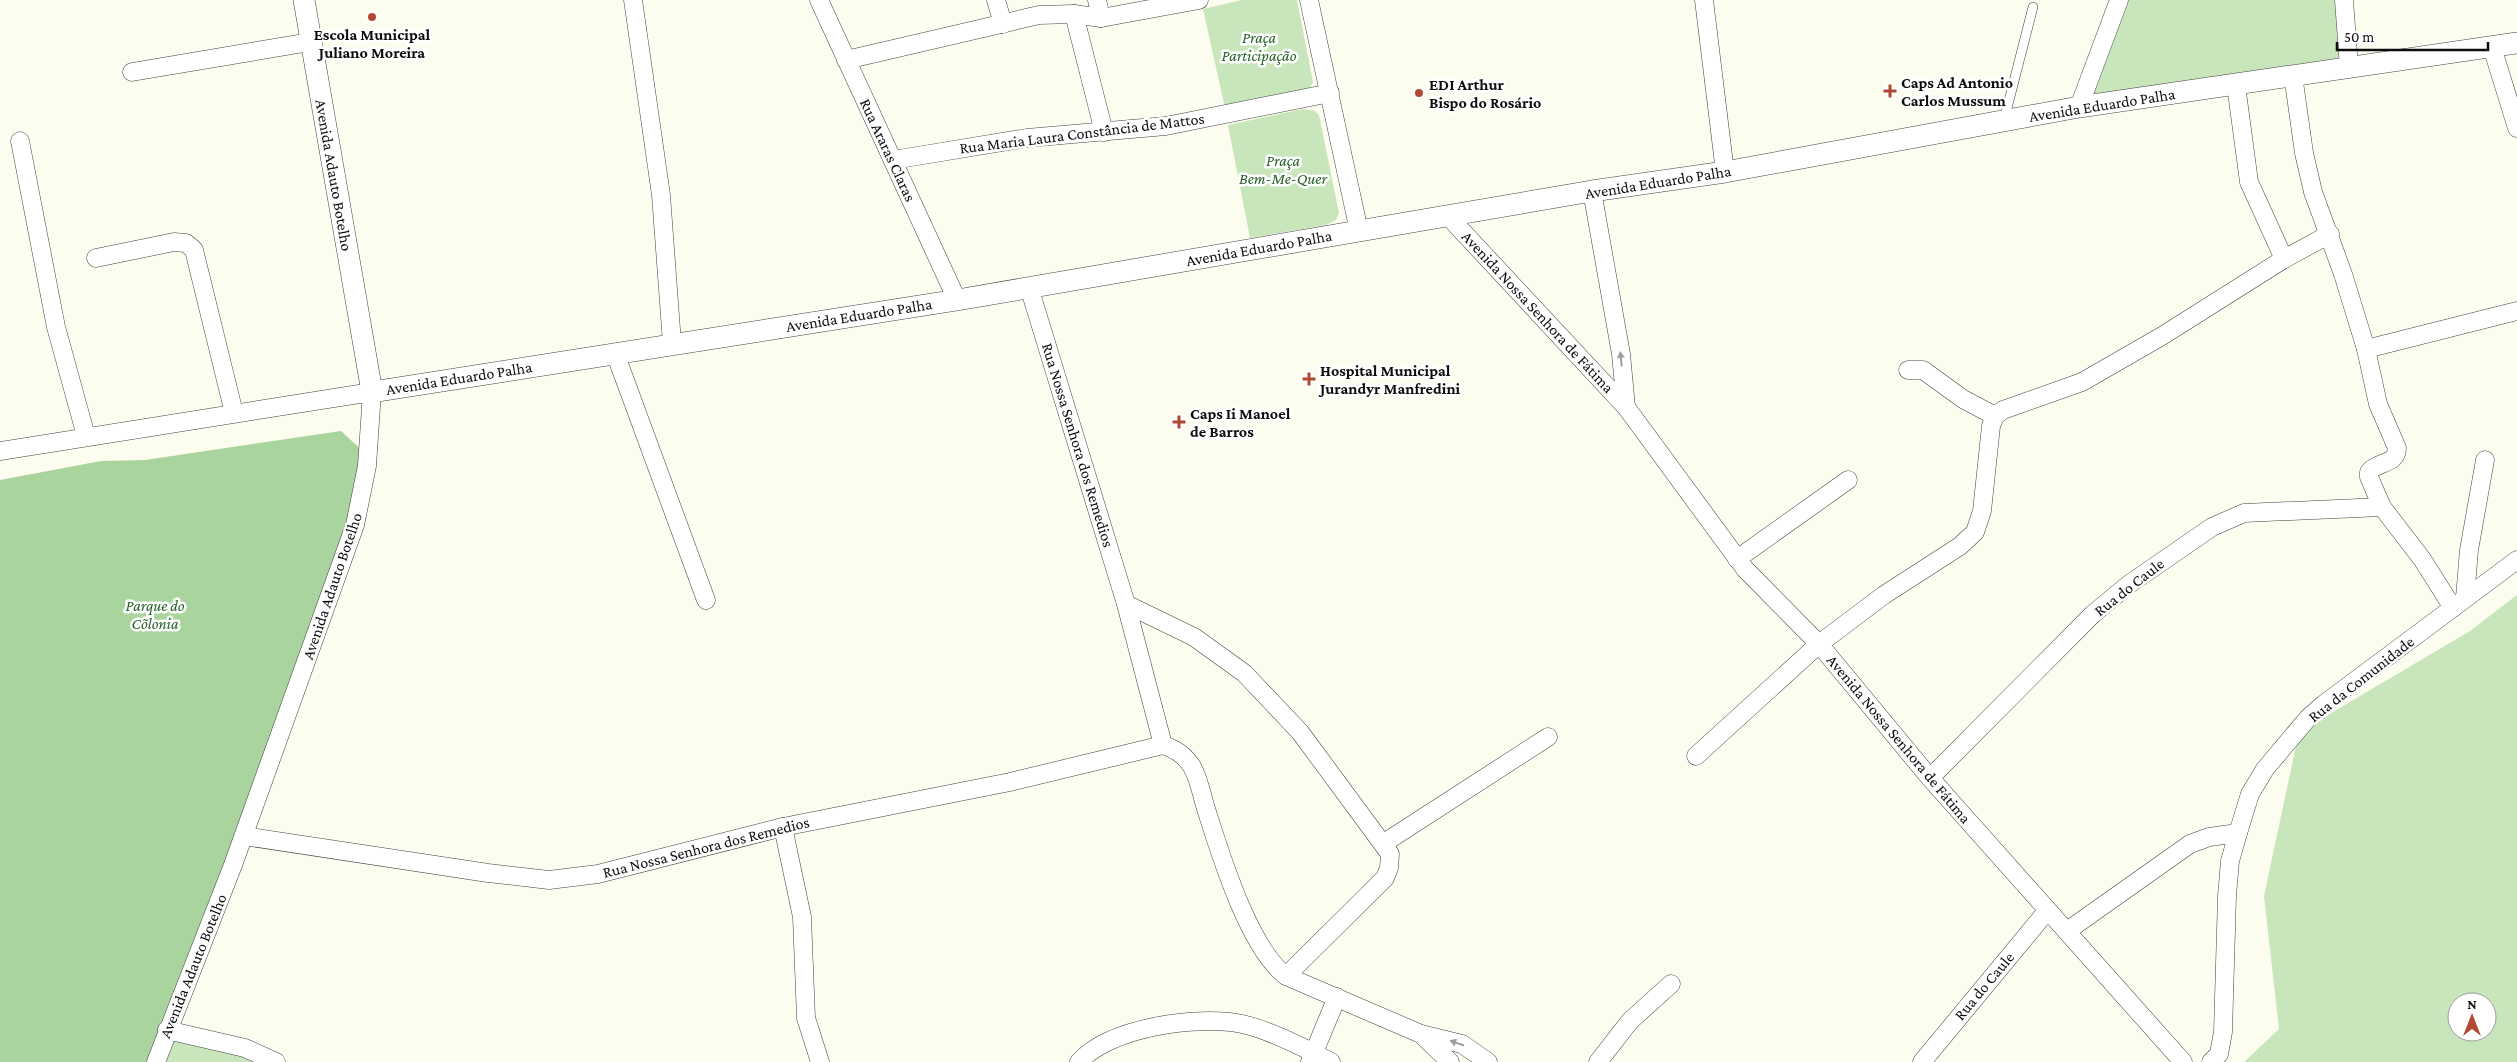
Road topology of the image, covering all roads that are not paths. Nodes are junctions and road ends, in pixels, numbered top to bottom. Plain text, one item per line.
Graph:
1 (304, 0) edge
2 (633, 0) edge
3 (819, 0) edge
4 (996, 0) edge
5 (1097, 0) edge
6 (1200, 0) edge
7 (1309, 0) edge
8 (1704, 0) edge
9 (2118, 0) edge
10 (2344, 0) edge
11 (2033, 7) dead end
12 (1074, 14) junction
13 (1101, 18) junction
14 (1003, 24) junction
15 (2516, 39) edge
16 (310, 42) junction
17 (2492, 47) junction
18 (846, 60) junction
19 (2350, 67) junction
20 (132, 72) dead end
21 (2293, 75) junction
22 (2236, 85) junction
23 (1330, 93) junction
24 (2079, 107) junction
25 (2004, 120) junction
26 (2517, 128) edge
27 (1104, 132) junction
28 (20, 142) dead end
29 (893, 160) junction
30 (1726, 172) junction
31 (1592, 191) junction
32 (1450, 216) junction
33 (1358, 231) junction
34 (2330, 234) junction
35 (96, 258) dead end
36 (2284, 259) junction
37 (1029, 287) junction
38 (957, 300) junction
39 (2517, 311) edge
40 (672, 343) junction
41 (2366, 349) junction
42 (615, 353) junction
43 (1908, 370) dead end
44 (372, 392) junction
45 (1626, 407) junction
46 (234, 413) junction
47 (1995, 416) junction
48 (86, 436) junction
49 (0, 451) edge
50 (2485, 460) dead end
51 (1848, 480) dead end
52 (2382, 507) junction
53 (1737, 559) junction
54 (2517, 560) edge
55 (706, 600) dead end
56 (2459, 603) junction
57 (1126, 604) junction
58 (1819, 644) junction
59 (1548, 737) dead end
60 (1163, 745) junction
61 (1696, 756) dead end
62 (1930, 778) junction
63 (783, 827) junction
64 (2238, 833) junction
65 (244, 836) junction
66 (1384, 843) junction
67 (2047, 911) junction
68 (2067, 931) junction
69 (1286, 976) junction
70 (1672, 984) dead end
71 (1337, 997) junction
72 (167, 1030) junction
73 (1421, 1034) junction
74 (1312, 1057) edge
75 (156, 1062) edge
76 (276, 1062) edge
77 (820, 1062) edge
78 (1079, 1062) edge
79 (1331, 1062) edge
80 (1450, 1062) edge
81 (1488, 1062) edge
82 (1598, 1062) edge
83 (1922, 1062) edge
84 (2183, 1062) edge
85 (2211, 1062) edge

1 - 16 street, Avenida Adauto Botelho
2 - 40 street
3 - 18 street, Rua Araras Claras
4 - 14 street
5 - 13 street
6 - 13 street
7 - 23 street
8 - 30 street
9 - 24 street
10 - 19 street
11 - 25 lane
12 - 13 street
12 - 14 street
12 - 27 street
14 - 18 street
15 - 17 street, Avenida Eduardo Palha
16 - 20 street
16 - 44 street, Avenida Adauto Botelho
17 - 19 street, Avenida Eduardo Palha
17 - 26 street
18 - 29 street, Rua Araras Claras
19 - 21 street, Avenida Eduardo Palha
21 - 22 street, Avenida Eduardo Palha
21 - 34 street
22 - 24 street, Avenida Eduardo Palha
22 - 36 street
23 - 27 street, Rua Maria Laura Constância de Mattos
23 - 33 street
24 - 25 street, Avenida Eduardo Palha
25 - 30 street, Avenida Eduardo Palha
27 - 29 street, Rua Maria Laura Constância de Mattos
28 - 48 street
29 - 38 street, Rua Araras Claras
30 - 31 street, Avenida Eduardo Palha
31 - 32 street, Avenida Eduardo Palha
45 -> 31 street, Avenida Nossa Senhora de Fátima
32 - 33 street, Avenida Eduardo Palha
32 - 45 street, Avenida Nossa Senhora de Fátima
33 - 37 street, Avenida Eduardo Palha
34 - 36 street
34 - 41 street
35 - 46 street
36 - 47 street
37 - 38 street, Avenida Eduardo Palha
37 - 57 street, Rua Nossa Senhora dos Remedios
38 - 40 street, Avenida Eduardo Palha
39 - 41 street
40 - 42 street, Avenida Eduardo Palha
41 - 52 street
42 - 44 street, Avenida Eduardo Palha
42 - 55 street
43 - 47 street
44 - 46 street, Avenida Eduardo Palha
44 - 65 street, Avenida Adauto Botelho
45 - 53 street, Avenida Nossa Senhora de Fátima
46 - 48 street, Avenida Eduardo Palha
47 - 58 street
48 - 49 street, Avenida Eduardo Palha
50 - 56 street
51 - 53 street
52 - 56 street
52 - 62 street, Rua do Caule
53 - 58 street, Avenida Nossa Senhora de Fátima
54 - 56 street, Rua da Comunidade
56 - 64 street, Rua da Comunidade
57 - 60 street, Rua Nossa Senhora dos Remedios
57 - 66 street
58 - 61 street
58 - 62 street, Avenida Nossa Senhora de Fátima
59 - 66 street
60 - 63 street, Rua Nossa Senhora dos Remedios
60 - 69 street
62 - 67 street, Avenida Nossa Senhora de Fátima
63 - 65 street, Rua Nossa Senhora dos Remedios
63 - 77 street
64 - 68 street
64 - 85 street, Rua da Comunidade
65 - 72 street, Avenida Adauto Botelho
66 - 69 street
67 - 68 street, Avenida Nossa Senhora de Fátima
67 - 83 street, Rua do Caule
68 - 84 street, Avenida Nossa Senhora de Fátima
69 - 71 street
70 - 82 street
71 - 73 street
71 - 74 street
72 - 75 street, Avenida Adauto Botelho
72 - 76 street
73 - 80 street
81 -> 73 street
74 - 78 street
74 - 79 street

